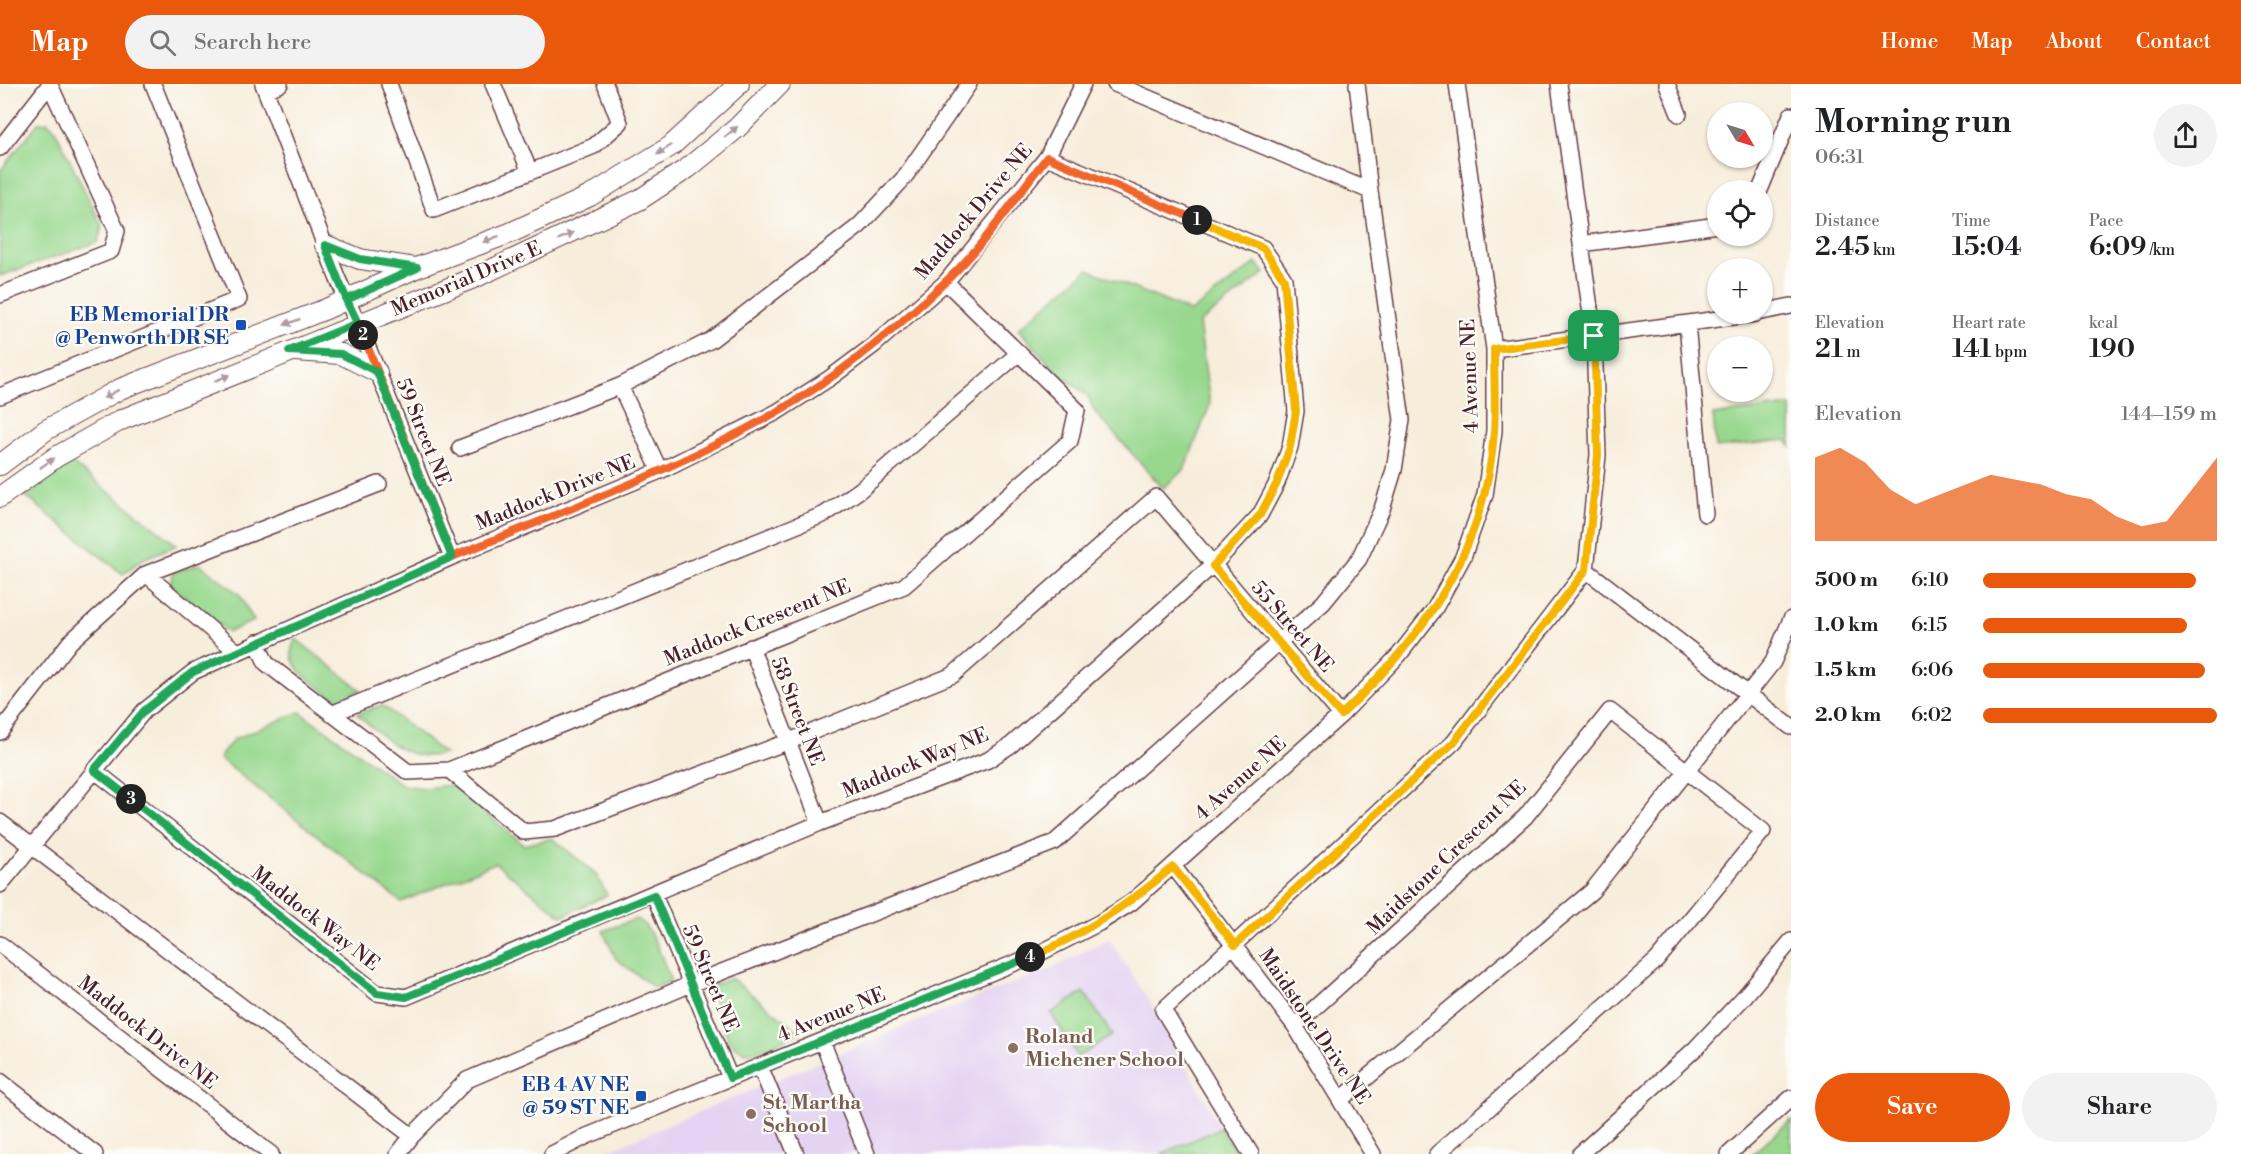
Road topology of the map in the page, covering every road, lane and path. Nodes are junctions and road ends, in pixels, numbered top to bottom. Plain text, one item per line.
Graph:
1 (50, 84) edge
2 (153, 84) edge
3 (280, 84) edge
4 (389, 84) edge
5 (493, 84) edge
6 (605, 84) edge
7 (739, 84) edge
8 (780, 84) edge
9 (969, 84) edge
10 (1083, 84) edge
11 (1115, 84) edge
12 (1357, 84) edge
13 (1456, 84) edge
14 (1559, 84) edge
15 (1667, 84) edge
16 (264, 87) edge
17 (1679, 114) dead end
18 (1791, 115) edge
19 (0, 148) edge
20 (1047, 157) junction
21 (530, 172) junction
22 (1764, 180) edge
23 (1370, 191) junction
24 (1707, 227) edge
25 (1581, 244) junction
26 (325, 245) junction
27 (417, 268) junction
28 (946, 282) junction
29 (0, 295) edge
30 (346, 300) junction
31 (1791, 306) edge
32 (1773, 310) edge
33 (1707, 321) edge
34 (358, 323) junction
35 (1687, 324) junction
36 (1594, 336) junction
37 (1494, 349) junction
38 (289, 351) junction
39 (1019, 353) junction
40 (377, 372) junction
41 (621, 386) junction
42 (0, 396) edge
43 (460, 448) dead end
44 (0, 465) edge
45 (660, 471) junction
46 (379, 484) dead end
47 (0, 497) edge
48 (1704, 514) dead end
49 (452, 557) junction
50 (1213, 566) junction
51 (1586, 570) junction
52 (146, 574) junction
53 (1791, 619) edge
54 (256, 642) junction
55 (1280, 644) junction
56 (751, 647) junction
57 (236, 651) junction
58 (1748, 694) junction
59 (331, 714) junction
60 (1341, 715) junction
61 (1791, 727) edge
62 (0, 732) edge
63 (788, 742) junction
64 (94, 770) junction
65 (449, 770) junction
66 (1687, 772) junction
67 (0, 822) edge
68 (820, 823) junction
69 (31, 847) junction
70 (1173, 867) junction
71 (0, 885) edge
72 (654, 895) junction
73 (1791, 941) edge
74 (0, 944) edge
75 (1235, 945) junction
76 (691, 984) junction
77 (1295, 1026) junction
78 (822, 1041) junction
79 (760, 1066) junction
80 (730, 1078) junction
81 (0, 1081) edge
82 (1791, 1098) edge
83 (1340, 1100) junction
84 (412, 1136) junction
85 (95, 1154) edge
86 (271, 1154) edge
87 (398, 1154) edge
88 (552, 1154) edge
89 (796, 1154) edge
90 (867, 1154) edge
91 (1251, 1154) edge
92 (1373, 1154) edge
93 (1437, 1154) edge
94 (1580, 1154) edge
95 (1729, 1154) edge

1 - 19 street
1 - 29 street
2 - 42 street
3 - 16 street
4 - 21 street
5 - 21 street
6 - 21 street
7 -> 27 main road, Memorial Drive E
34 -> 8 main road, Memorial Drive E
9 - 41 street
10 - 20 street, Maddock Drive NE
11 - 23 street
12 - 23 street
13 - 37 street, 4 Avenue NE
14 - 25 street
15 - 17 street
16 - 26 street, 59 Street NE
18 - 22 street
20 - 28 street, Maddock Drive NE
20 - 50 street, Maddock Way NE
23 - 55 street
24 - 25 street
25 - 36 street
26 - 27 main road
26 - 30 street, 59 Street NE
27 - 30 main road, Memorial Drive E
28 - 39 street, Maddock Crescent NE
28 - 45 street, Maddock Drive NE
30 - 34 street, 59 Street NE
30 -> 44 main road, Memorial Drive E
31 - 32 street
33 - 35 street
34 - 38 main road, Memorial Drive E
34 - 40 street, 59 Street NE
35 - 36 street
35 - 48 street
36 - 37 street
36 - 51 street
37 - 60 street, 4 Avenue NE
38 - 40 main road
47 -> 38 main road, Memorial Drive E
39 - 56 street, Maddock Crescent NE
39 - 59 street
40 - 49 street, 59 Street NE
41 - 43 street
41 - 45 street
45 - 49 street, Maddock Drive NE
46 - 52 street
49 - 54 street, Maddock Drive NE
50 - 55 street, 55 Street NE
50 - 63 street, 55 Street NE
50 - 68 street, Maddock Way NE
51 - 58 street
51 - 75 street
52 - 57 street
52 - 62 street
53 - 58 street
54 - 57 street, Maddock Drive NE
54 - 59 street, Maddock Crescent NE
55 - 60 street, 55 Street NE
55 - 76 street
56 - 63 street, 58 Street NE
56 - 65 street, Maddock Crescent NE
57 - 64 street, Maddock Drive NE
58 - 61 street
58 - 66 street
59 - 65 street, Maddock Crescent NE
60 - 70 street, 4 Avenue NE
63 - 65 street
63 - 68 street, 58 Street NE
64 - 69 street, Maddock Drive NE
64 - 72 street, Maddock Way NE
66 - 77 street, Maidstone Crescent NE
66 - 83 street
66 - 93 street, Maidstone Crescent NE
67 - 69 street
68 - 72 street, Maddock Way NE
69 - 71 street, Maddock Drive NE
69 - 84 street
70 - 75 street, Maidstone Drive NE
70 - 78 street, 4 Avenue NE
72 - 76 street, 59 Street NE
73 - 94 street
74 - 86 street, Maddock Drive NE
75 - 77 street, Maidstone Drive NE
75 - 91 street
76 - 80 street, 59 Street NE
76 - 84 street
77 - 83 street, Maidstone Drive NE
78 - 79 street, 4 Avenue NE
78 - 90 street
79 - 80 street, 4 Avenue NE
79 - 89 street
80 - 88 street, 4 Avenue NE
81 - 85 street
82 - 95 street
83 - 92 street, Maidstone Drive NE
84 - 87 street

